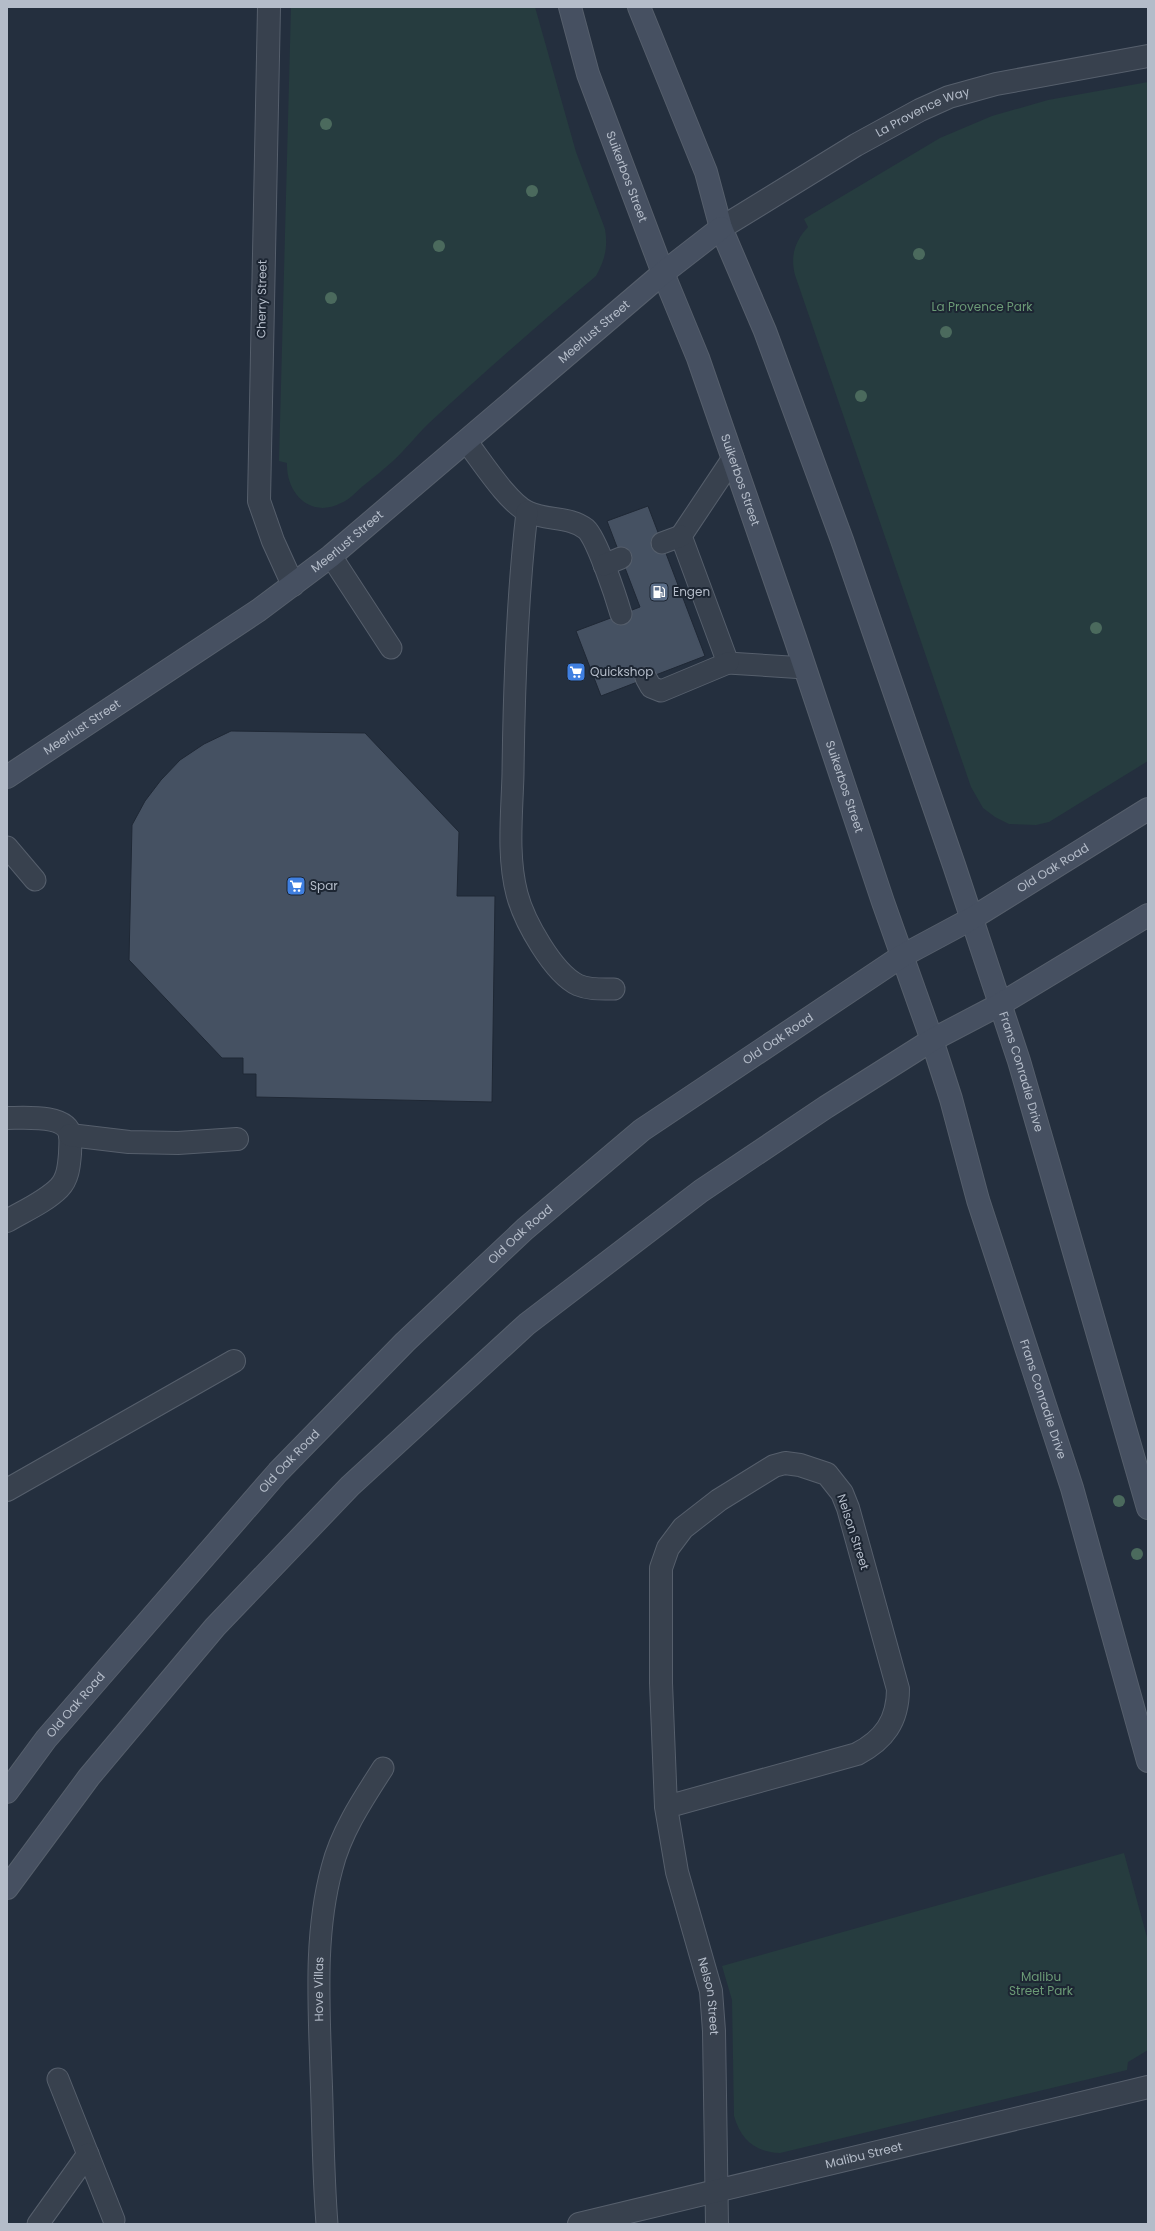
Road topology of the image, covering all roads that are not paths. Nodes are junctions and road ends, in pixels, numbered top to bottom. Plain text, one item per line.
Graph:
1 (269, 7) edge
2 (570, 7) edge
3 (639, 7) edge
4 (1148, 56) edge
5 (722, 228) junction
6 (663, 273) junction
7 (466, 441) junction
8 (733, 458) junction
9 (527, 512) junction
10 (331, 556) junction
11 (293, 585) junction
12 (622, 614) dead end
13 (391, 648) dead end
14 (728, 663) junction
15 (805, 668) junction
16 (646, 678) dead end
17 (7, 777) edge
18 (1148, 809) edge
19 (7, 847) edge
20 (35, 880) dead end
21 (1148, 915) edge
22 (971, 919) junction
23 (902, 956) junction
24 (614, 989) dead end
25 (999, 1005) junction
26 (932, 1040) junction
27 (7, 1118) edge
28 (70, 1135) junction
29 (237, 1139) dead end
30 (7, 1221) edge
31 (234, 1360) dead end
32 (7, 1490) edge
33 (1148, 1508) edge
34 (1148, 1761) edge
35 (383, 1768) dead end
36 (7, 1792) edge
37 (666, 1807) junction
38 (7, 1888) edge
39 (58, 2079) dead end
40 (1148, 2087) edge
41 (88, 2154) junction
42 (716, 2190) junction
43 (114, 2220) dead end
44 (38, 2224) edge
45 (327, 2224) edge
46 (579, 2224) edge
47 (717, 2224) edge

1 - 11 street, Cherry Street
2 - 6 street, Suikerbos Street
3 - 5 street
4 - 5 street, La Provence Way
5 - 6 street, Meerlust Street
5 - 22 street
6 - 7 street, Meerlust Street
6 - 8 street, Suikerbos Street
7 - 9 lane
7 - 10 street, Meerlust Street
8 - 14 lane
8 - 15 street, Suikerbos Street
9 - 12 lane
9 - 24 lane
10 - 11 street, Meerlust Street
10 - 13 lane
11 - 17 street, Meerlust Street
14 - 15 lane
14 - 16 lane
15 - 23 street, Suikerbos Street
18 - 22 street, Old Oak Road
19 - 20 lane
21 - 25 street
22 - 23 street, Old Oak Road
22 - 25 street, Frans Conradie Drive
23 - 26 street, Suikerbos Street
23 - 36 street, Old Oak Road
25 - 26 street
25 - 33 street, Frans Conradie Drive
26 - 34 street, Frans Conradie Drive
26 - 38 street
27 - 28 street
28 - 29 street
28 - 30 street
31 - 32 street
35 - 45 lane, Hove Villas
37 - 37 street, Nelson Street
37 - 42 street, Nelson Street
39 - 41 lane
40 - 42 street, Malibu Street
41 - 43 lane
41 - 44 lane
42 - 46 street, Malibu Street
42 - 47 street, Nelson Street

